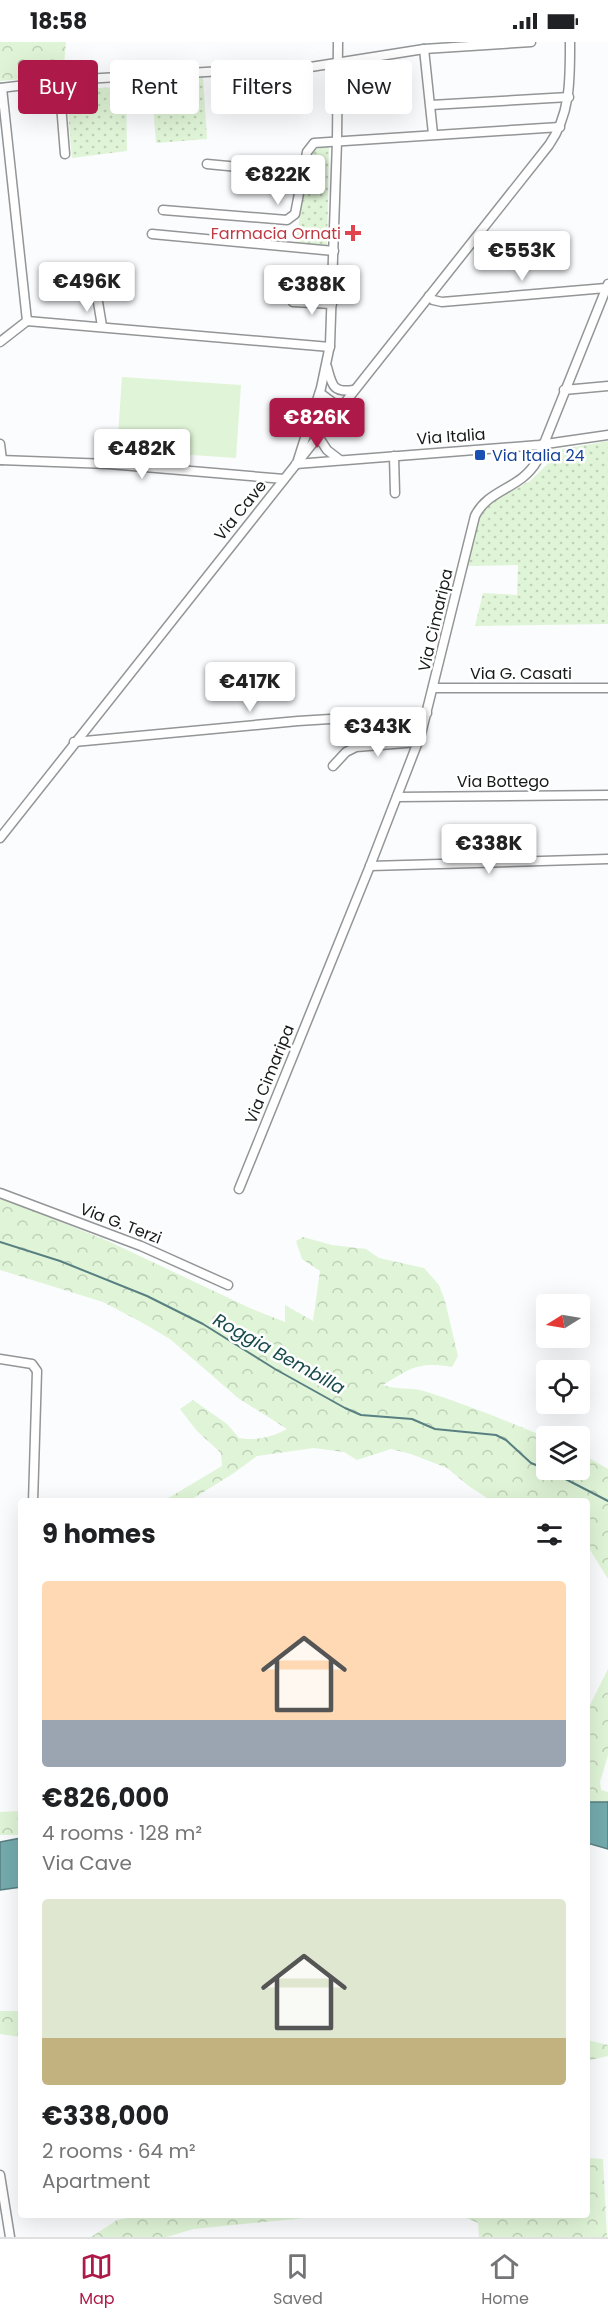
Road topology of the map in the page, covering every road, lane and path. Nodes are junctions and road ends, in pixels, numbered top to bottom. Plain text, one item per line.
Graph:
1 (338, 42) edge
2 (531, 42) edge
3 (570, 42) edge
4 (424, 49) junction
5 (339, 60) edge
6 (357, 60) edge
7 (325, 65) edge
8 (98, 78) edge
9 (18, 86) edge
10 (1, 88) edge
11 (569, 97) junction
12 (430, 105) junction
13 (62, 114) edge
14 (338, 114) edge
15 (560, 127) junction
16 (433, 134) junction
17 (338, 141) junction
18 (65, 154) dead end
19 (207, 165) dead end
20 (302, 173) junction
21 (163, 210) dead end
22 (152, 234) dead end
23 (334, 251) junction
24 (607, 286) edge
25 (97, 296) dead end
26 (429, 296) junction
27 (293, 302) dead end
28 (332, 304) junction
29 (27, 321) junction
30 (102, 326) junction
31 (0, 342) edge
32 (330, 347) junction
33 (327, 365) junction
34 (608, 386) edge
35 (353, 390) junction
36 (564, 390) junction
37 (320, 393) junction
38 (340, 408) junction
39 (608, 435) edge
40 (318, 436) junction
41 (0, 444) edge
42 (544, 444) junction
43 (394, 456) junction
44 (1, 460) edge
45 (340, 460) junction
46 (297, 462) junction
47 (284, 478) junction
48 (395, 493) dead end
49 (434, 688) junction
50 (608, 688) edge
51 (427, 713) junction
52 (74, 742) junction
53 (418, 742) junction
54 (333, 766) dead end
55 (608, 795) edge
56 (398, 797) junction
57 (0, 838) edge
58 (608, 859) edge
59 (370, 866) junction
60 (239, 1189) dead end
61 (0, 1193) edge
62 (228, 1285) dead end
63 (0, 1359) edge
64 (33, 1498) edge
65 (0, 2175) edge
66 (10, 2237) edge

1 - 5 street
2 - 4 street
3 - 11 street, Via Cave
4 - 6 street
4 - 12 street
7 - 8 street
9 - 10 street
10 - 29 street
11 - 12 street
11 - 15 street, Via Cave
12 - 16 street
13 - 18 street
14 - 17 street
15 - 16 street
15 - 26 street, Via Cave
16 - 17 street
17 - 20 street
17 - 23 street
19 - 20 street
20 - 21 street
22 - 23 street
23 - 28 street
24 - 26 street
24 - 36 street, Via Cimaripa
25 - 30 street
26 - 35 street, Via Cave
27 - 28 street
28 - 32 street
29 - 30 street
29 - 31 street
30 - 32 street
32 - 33 street
33 - 35 street
33 - 37 street
34 - 36 street
35 - 38 street, Via Cave
36 - 42 street, Via Cimaripa
37 - 38 street
37 - 46 street
38 - 40 street, Via Cave
39 - 42 street, Via Italia
40 - 45 street
40 - 46 street, Via Cave
41 - 44 street
42 - 43 street, Via Italia
42 - 49 street, Via Cimaripa
43 - 45 street, Via Italia
43 - 48 street
44 - 47 street
45 - 46 street, Via Italia
46 - 47 street, Via Cave
47 - 52 street, Via Cave
49 - 50 street, Via G. Casati
49 - 51 street, Via Cimaripa
51 - 52 street
51 - 53 street, Via Cimaripa
52 - 57 street, Via Cave
53 - 54 street
53 - 56 street, Via Cimaripa
55 - 56 street, Via Bottego
56 - 59 street, Via Cimaripa
58 - 59 street
59 - 60 street, Via Cimaripa
61 - 62 street, Via G. Terzi
63 - 64 street
65 - 66 street

